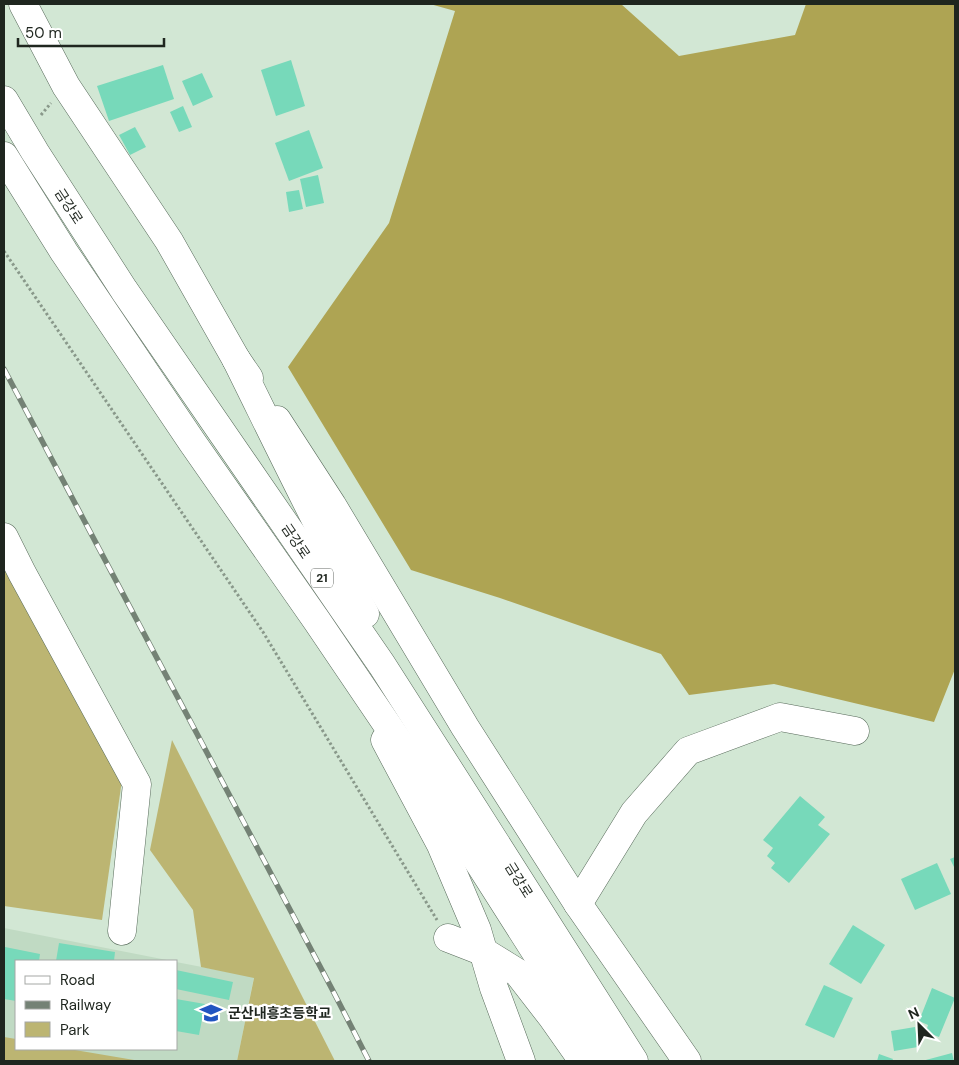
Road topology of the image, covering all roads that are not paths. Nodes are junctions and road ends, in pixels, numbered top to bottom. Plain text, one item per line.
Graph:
1 (23, 4) edge
2 (4, 100) edge
3 (4, 156) edge
4 (236, 358) junction
5 (4, 537) edge
6 (317, 621) junction
7 (855, 731) dead end
8 (578, 904) junction
9 (122, 931) dead end
10 (448, 938) road end
11 (484, 952) junction
12 (598, 1006) junction
13 (521, 1061) edge
14 (583, 1061) edge
15 (605, 1061) edge
16 (634, 1061) edge
17 (687, 1061) edge

1 - 4 main road
2 - 12 main road, 금강로 / 21
3 - 6 main road, 금강로 / 21
4 - 8 main road
4 - 12 main road
5 - 9 main road
6 - 11 main road
6 - 15 main road, 금강로 / 21
7 - 8 main road
8 - 17 main road
10 - 11 main road
11 - 13 main road
11 - 14 main road
12 - 16 main road, 금강로 / 21

